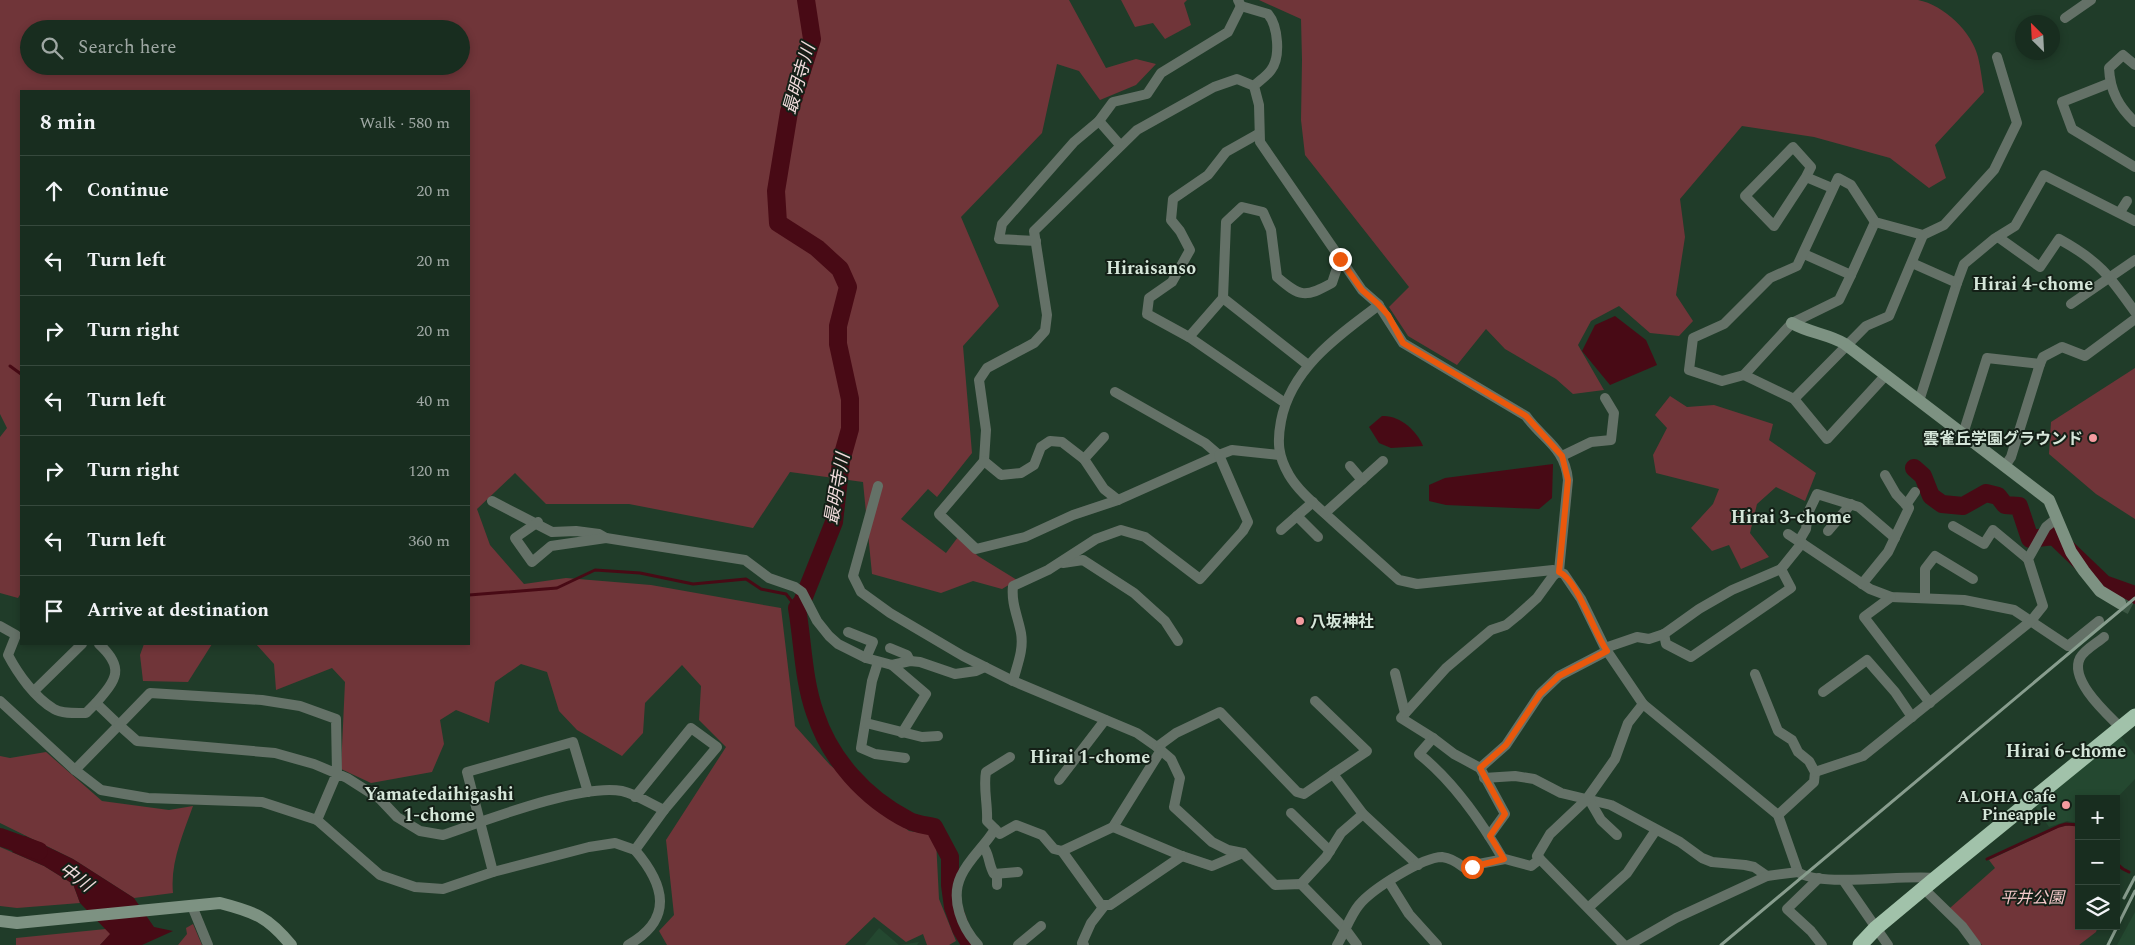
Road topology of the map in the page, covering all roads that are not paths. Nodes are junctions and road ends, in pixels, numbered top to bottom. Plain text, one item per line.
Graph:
1 (2091, 0) edge
2 (1240, 3) edge
3 (2065, 18) dead end
4 (1996, 57) dead end
5 (2135, 65) edge
6 (2110, 84) junction
7 (1254, 86) junction
8 (1099, 121) junction
9 (2135, 122) edge
10 (1258, 134) junction
11 (1120, 145) junction
12 (2135, 166) edge
13 (1806, 177) junction
14 (1832, 188) junction
15 (2127, 201) dead end
16 (2120, 212) junction
17 (2135, 221) edge
18 (1875, 222) junction
19 (1923, 235) junction
20 (1998, 237) junction
21 (1036, 241) junction
22 (1804, 254) junction
23 (1340, 259) junction
24 (2135, 260) edge
25 (1912, 263) junction
26 (1851, 275) junction
27 (2110, 276) junction
28 (1957, 283) junction
29 (1223, 298) junction
30 (2071, 304) dead end
31 (1379, 305) junction
32 (2135, 312) edge
33 (2135, 319) edge
34 (1792, 322) junction
35 (1188, 337) junction
36 (1845, 344) junction
37 (2040, 364) junction
38 (1308, 365) junction
39 (1744, 375) junction
40 (1885, 376) junction
41 (1115, 392) dead end
42 (1605, 398) dead end
43 (1794, 399) junction
44 (1919, 401) junction
45 (1285, 403) junction
46 (1963, 434) junction
47 (1104, 437) dead end
48 (1219, 455) junction
49 (1279, 455) junction
50 (1562, 456) junction
51 (1084, 459) junction
52 (984, 461) junction
53 (1383, 461) dead end
54 (1350, 466) dead end
55 (2006, 466) junction
56 (1885, 475) dead end
57 (1362, 480) junction
58 (878, 486) dead end
59 (1915, 492) dead end
60 (1118, 500) junction
61 (492, 501) dead end
62 (1313, 502) junction
63 (1851, 504) junction
64 (1906, 504) junction
65 (1325, 513) junction
66 (1297, 516) junction
67 (2056, 519) junction
68 (538, 522) junction
69 (1953, 526) dead end
70 (1281, 530) dead end
71 (1828, 531) dead end
72 (1788, 534) dead end
73 (1318, 537) dead end
74 (606, 538) junction
75 (1895, 538) junction
76 (1800, 542) junction
77 (2028, 559) junction
78 (1057, 564) junction
79 (1781, 569) junction
80 (1559, 572) junction
81 (1973, 579) dead end
82 (1862, 584) junction
83 (1891, 597) junction
84 (1925, 598) junction
85 (2120, 603) tunnel mouth
86 (2032, 621) junction
87 (2099, 621) dead end
88 (0, 626) edge
89 (848, 632) dead end
90 (19, 633) edge
91 (1664, 634) junction
92 (2104, 637) dead end
93 (1178, 640) dead end
94 (81, 645) edge
95 (100, 645) edge
96 (890, 648) dead end
97 (1606, 650) junction
98 (866, 658) junction
99 (910, 661) junction
100 (878, 662) junction
101 (892, 665) junction
102 (985, 667) junction
103 (1396, 673) dead end
104 (1755, 674) dead end
105 (1013, 681) junction
106 (34, 691) junction
107 (1823, 692) dead end
108 (0, 701) edge
109 (1316, 701) dead end
110 (96, 703) junction
111 (1930, 703) junction
112 (1643, 704) junction
113 (1405, 713) junction
114 (2135, 716) edge
115 (1912, 717) junction
116 (1105, 720) junction
117 (866, 723) junction
118 (119, 725) junction
119 (2120, 727) junction
120 (902, 733) junction
121 (938, 736) dead end
122 (1433, 738) junction
123 (1159, 748) junction
124 (1010, 757) dead end
125 (905, 758) dead end
126 (1480, 768) junction
127 (75, 770) junction
128 (1815, 772) junction
129 (337, 773) junction
130 (1333, 774) junction
131 (1484, 778) junction
132 (1059, 780) dead end
133 (588, 792) junction
134 (636, 797) junction
135 (1588, 801) junction
136 (664, 810) junction
137 (1290, 813) dead end
138 (1363, 814) junction
139 (1778, 815) junction
140 (318, 820) junction
141 (480, 823) junction
142 (1113, 827) junction
143 (995, 829) junction
144 (1656, 830) junction
145 (1617, 835) dead end
146 (1490, 836) junction
147 (983, 846) junction
148 (635, 850) junction
149 (1062, 851) junction
150 (1330, 851) junction
151 (1243, 853) junction
152 (1182, 856) junction
153 (1504, 859) junction
154 (1540, 859) junction
155 (1418, 865) junction
156 (493, 872) junction
157 (1018, 872) dead end
158 (1798, 872) junction
159 (997, 874) junction
160 (1767, 876) junction
161 (1819, 878) junction
162 (1936, 878) junction
163 (1843, 880) junction
164 (1389, 882) junction
165 (1301, 884) junction
166 (998, 885) dead end
167 (1923, 888) junction
168 (1106, 905) junction
169 (192, 906) junction
170 (1589, 907) junction
171 (0, 920) edge
172 (1041, 926) dead end
173 (1876, 928) junction
174 (1346, 930) junction
175 (208, 945) edge
176 (291, 945) edge
177 (628, 945) edge
178 (978, 945) edge
179 (1018, 945) edge
180 (1084, 945) edge
181 (1337, 945) edge
182 (1357, 945) edge
183 (1437, 945) edge
184 (1624, 945) edge
185 (1629, 945) edge
186 (1822, 945) edge
187 (1860, 945) edge
188 (1888, 945) edge
189 (1976, 945) edge

1 - 3 street
2 - 7 street
2 - 8 street
4 - 19 street
5 - 6 street
6 - 9 street
6 - 12 street
7 - 10 street
7 - 11 street
8 - 11 street
8 - 21 street
10 - 23 street
10 - 35 street
11 - 21 street
13 - 13 street
13 - 14 street
14 - 18 street
14 - 22 street
15 - 16 street
16 - 17 street
16 - 20 street
18 - 19 street
18 - 26 street
19 - 25 street
20 - 27 street
20 - 28 street
21 - 52 street
22 - 26 street
22 - 39 street
23 - 29 street
23 - 31 street
24 - 27 street
25 - 28 street
25 - 36 street
26 - 34 street
27 - 30 street
27 - 32 street
28 - 44 street
29 - 35 street
29 - 38 street
31 - 38 street
31 - 50 street
33 - 37 street
34 - 36 street
34 - 39 street
35 - 45 street
36 - 40 street
36 - 43 street
37 - 46 street
37 - 55 street
38 - 45 street
39 - 43 street
40 - 43 street
40 - 44 street
41 - 48 street
42 - 50 street
44 - 46 street
45 - 49 street
46 - 55 street
47 - 51 street
48 - 49 street
48 - 60 street
48 - 78 street
49 - 62 street
50 - 80 street
51 - 52 street
51 - 60 street
52 - 60 street
53 - 57 street
54 - 57 street
55 - 67 street
56 - 64 street
57 - 65 street
58 - 102 street
59 - 64 street
61 - 68 street
62 - 65 street
62 - 66 street
63 - 71 street
63 - 75 street
63 - 76 street
64 - 75 street
65 - 80 street
66 - 70 street
66 - 73 street
67 - 77 street
67 - 85 street
68 - 74 street
68 - 74 street
69 - 77 street
72 - 76 street
74 - 98 street
75 - 82 street
76 - 79 street
76 - 82 street
77 - 86 street
78 - 93 street
78 - 105 street
79 - 91 street
79 - 91 street
80 - 97 street
80 - 113 street
81 - 84 street
82 - 83 street
83 - 84 street
83 - 111 street
84 - 86 street
86 - 87 street
86 - 111 street
88 - 90 street
89 - 98 street
90 - 106 street
91 - 97 street
92 - 119 street
94 - 106 street
95 - 110 street
96 - 99 street
97 - 112 street
97 - 126 street
98 - 100 street
99 - 101 street
99 - 102 street
100 - 101 street
100 - 117 street
101 - 120 street
102 - 105 street
103 - 113 street
104 - 128 street
105 - 116 street
106 - 110 street
107 - 115 street
108 - 127 street
109 - 130 street
110 - 118 street
111 - 115 street
112 - 135 street
112 - 139 street
113 - 122 street
114 - 119 highway
115 - 128 street
116 - 123 street
116 - 132 street
117 - 120 street
117 - 125 street
118 - 127 street
118 - 129 street
118 - 129 street
119 - 162 highway
120 - 121 street
122 - 126 street
122 - 146 street
123 - 130 street
123 - 142 street
123 - 151 street
124 - 143 street
126 - 131 street
127 - 140 street
128 - 139 street
129 - 140 street
129 - 141 street
130 - 138 street
131 - 135 street
131 - 146 street
133 - 134 street
133 - 141 street
133 - 141 street
134 - 136 street
134 - 136 street
135 - 144 street
135 - 145 street
135 - 154 street
136 - 148 street
137 - 150 street
138 - 150 street
138 - 155 street
139 - 158 street
140 - 156 street
141 - 156 street
142 - 149 street
142 - 152 street
143 - 147 street
143 - 149 street
144 - 160 street
144 - 170 street
146 - 153 street
147 - 159 street
147 - 178 street
148 - 156 street
148 - 177 street
149 - 168 street
150 - 165 street
151 - 152 street
151 - 165 street
152 - 168 street
153 - 154 street
153 - 155 street
154 - 170 street
155 - 164 street
157 - 159 street
158 - 160 street
158 - 161 street
159 - 166 street
160 - 185 street
161 - 163 street
161 - 186 street
162 - 163 street
162 - 167 highway
163 - 173 street
164 - 174 street
164 - 183 street
165 - 174 street
167 - 173 highway
167 - 189 street
168 - 180 street
169 - 171 street
169 - 175 street
169 - 176 street
170 - 184 street
172 - 179 street
173 - 187 highway
173 - 188 street
174 - 181 street
174 - 182 street

